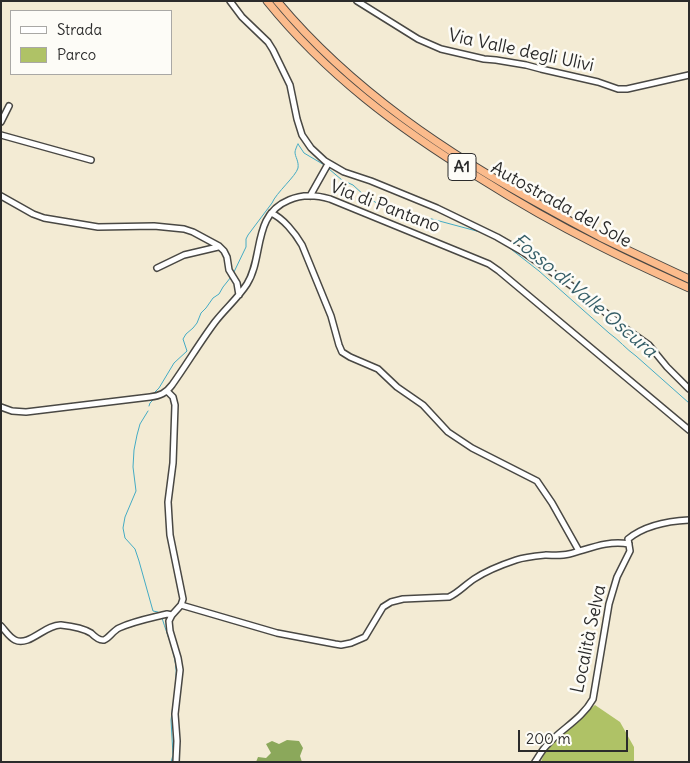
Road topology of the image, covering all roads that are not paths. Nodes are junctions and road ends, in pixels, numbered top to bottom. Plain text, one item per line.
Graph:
1 (230, 1) edge
2 (267, 1) edge
3 (277, 1) edge
4 (357, 1) edge
5 (689, 75) edge
6 (9, 106) dead end
7 (1, 122) edge
8 (1, 135) edge
9 (92, 160) dead end
10 (328, 164) junction
11 (1, 196) edge
12 (310, 196) junction
13 (271, 213) junction
14 (219, 246) junction
15 (157, 268) dead end
16 (689, 279) edge
17 (689, 288) edge
18 (239, 295) junction
19 (689, 389) edge
20 (167, 391) junction
21 (1, 407) edge
22 (689, 430) edge
23 (689, 520) edge
24 (629, 544) junction
25 (579, 551) junction
26 (181, 605) junction
27 (172, 614) junction
28 (1, 626) edge
29 (176, 762) edge
30 (535, 762) edge

1 - 10 street
2 - 17 highway, Autostrada del Sole / A1
3 - 16 highway, Autostrada del Sole / A1
4 - 5 street, Via Valle degli Ulivi
6 - 7 street
8 - 9 street
10 - 12 street
10 - 19 street
11 - 14 street
12 - 13 street, Via di Pantano
12 - 22 street, Via di Pantano
13 - 18 street
13 - 25 street
14 - 15 street
14 - 18 street
18 - 20 street
20 - 21 street
20 - 26 street
23 - 24 street
24 - 25 street
24 - 30 street, Località Selva
25 - 26 street
26 - 27 street
27 - 28 street
27 - 29 street

